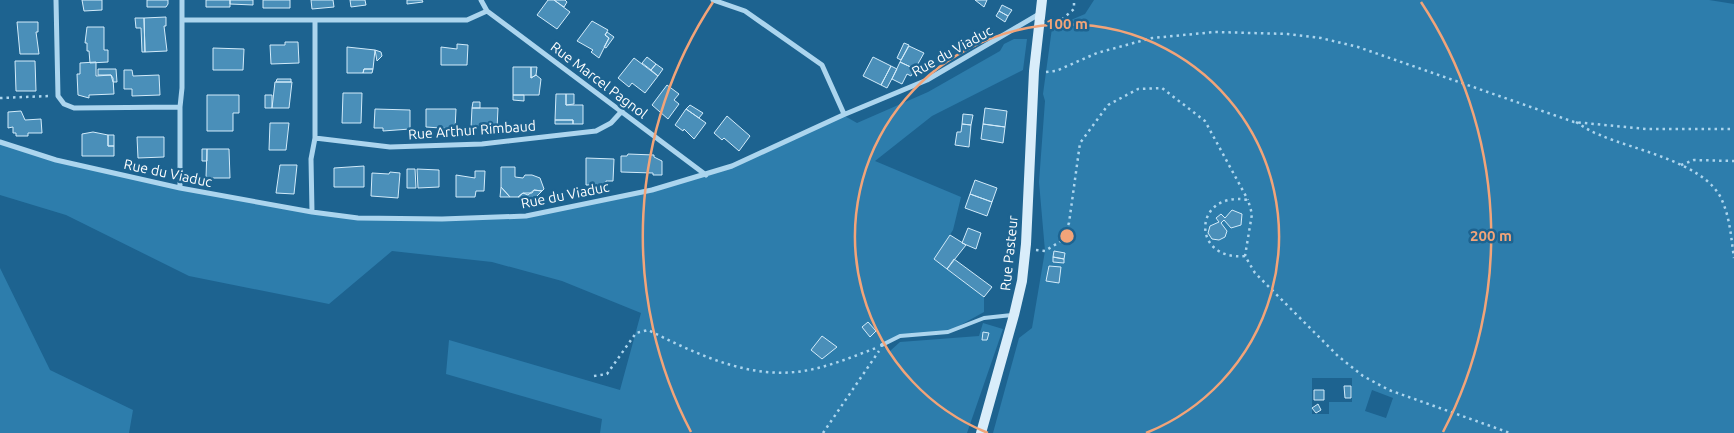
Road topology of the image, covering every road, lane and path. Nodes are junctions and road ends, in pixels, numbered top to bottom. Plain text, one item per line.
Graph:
1 (56, 0) edge
2 (182, 0) edge
3 (481, 0) edge
4 (713, 0) edge
5 (1042, 0) edge
6 (487, 11) junction
7 (1041, 13) junction
8 (182, 20) junction
9 (315, 22) junction
10 (1034, 71) junction
11 (58, 96) junction
12 (0, 98) edge
13 (180, 107) junction
14 (622, 111) junction
15 (844, 114) junction
16 (1574, 122) junction
17 (1734, 129) edge
18 (315, 138) junction
19 (0, 142) edge
20 (1734, 161) edge
21 (1681, 165) junction
22 (706, 175) junction
23 (180, 188) junction
24 (1248, 200) junction
25 (312, 212) junction
26 (1035, 250) dead end
27 (1245, 256) junction
28 (1734, 258) edge
29 (1014, 315) junction
30 (882, 346) junction
31 (594, 376) dead end
32 (823, 433) edge
33 (981, 433) edge
34 (1510, 433) edge

1 - 11 street
2 - 8 street
3 - 6 street, Rue Marcel Pagnol
4 - 15 street
5 - 7 main road, Rue Pasteur
6 - 9 street
6 - 14 street, Rue Marcel Pagnol
7 - 10 main road, Rue Pasteur
7 - 15 street, Rue du Viaduc
8 - 9 street
8 - 13 street
9 - 18 street
10 - 16 path
10 - 29 main road, Rue Pasteur
11 - 12 path
11 - 13 street
13 - 23 street
14 - 18 street, Rue Arthur Rimbaud
14 - 22 street, Rue Marcel Pagnol
15 - 22 street, Rue du Viaduc
16 - 17 path
16 - 21 path
18 - 25 street
19 - 23 street, Rue du Viaduc
20 - 21 path
21 - 28 path
22 - 25 street, Rue du Viaduc
23 - 25 street, Rue du Viaduc
24 - 26 path
24 - 27 path
24 - 27 path
27 - 34 path
29 - 30 lane
29 - 33 main road, Rue Pasteur
30 - 31 path
30 - 32 path

